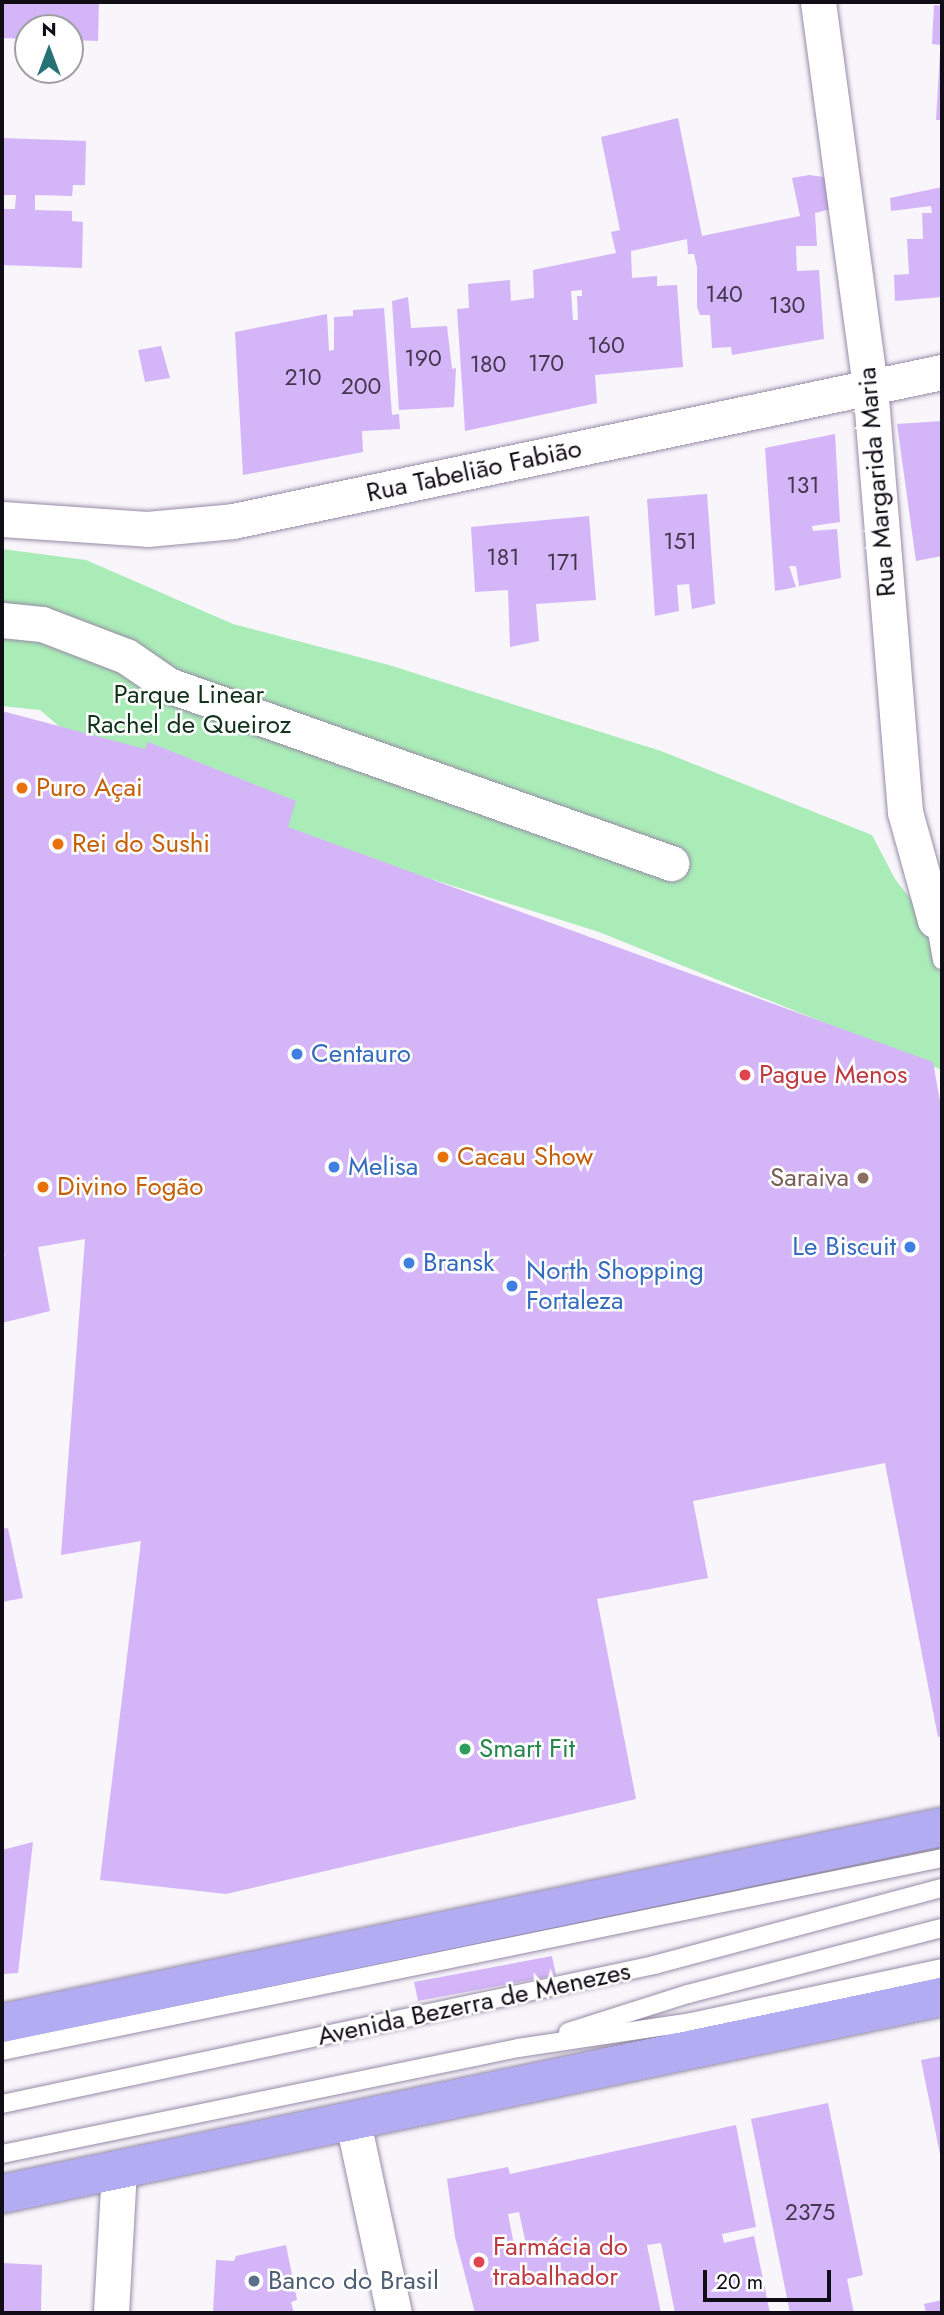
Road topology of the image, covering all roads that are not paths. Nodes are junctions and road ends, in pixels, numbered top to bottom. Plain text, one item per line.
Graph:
1 (818, 2) edge
2 (942, 372) edge
3 (870, 386) junction
4 (2, 519) edge
5 (2, 620) edge
6 (671, 863) dead end
7 (939, 920) edge
8 (942, 960) edge
9 (942, 1828) edge
10 (942, 1858) edge
11 (942, 1888) edge
12 (942, 1928) edge
13 (942, 1968) edge
14 (942, 1997) edge
15 (2, 2022) edge
16 (518, 2048) junction
17 (2, 2051) edge
18 (2, 2104) edge
19 (353, 2122) junction
20 (2, 2154) edge
21 (120, 2169) junction
22 (2, 2194) edge
23 (111, 2313) edge
24 (394, 2313) edge

1 - 3 street, Rua Margarida Maria
2 - 3 street, Rua Tabelião Fabião
3 - 4 street, Rua Tabelião Fabião
3 - 7 street, Rua Margarida Maria
5 - 6 street
7 - 8 lane, Rua Margarida Maria
9 - 15 main road
10 - 17 lane, Avenida Bezerra de Menezes
11 - 18 lane, Avenida Bezerra de Menezes
12 - 16 lane, Avenida Bezerra de Menezes
13 - 16 lane, Avenida Bezerra de Menezes
14 - 19 main road
16 - 20 lane, Avenida Bezerra de Menezes
19 - 21 main road
19 - 24 street
21 - 22 main road
21 - 23 street

